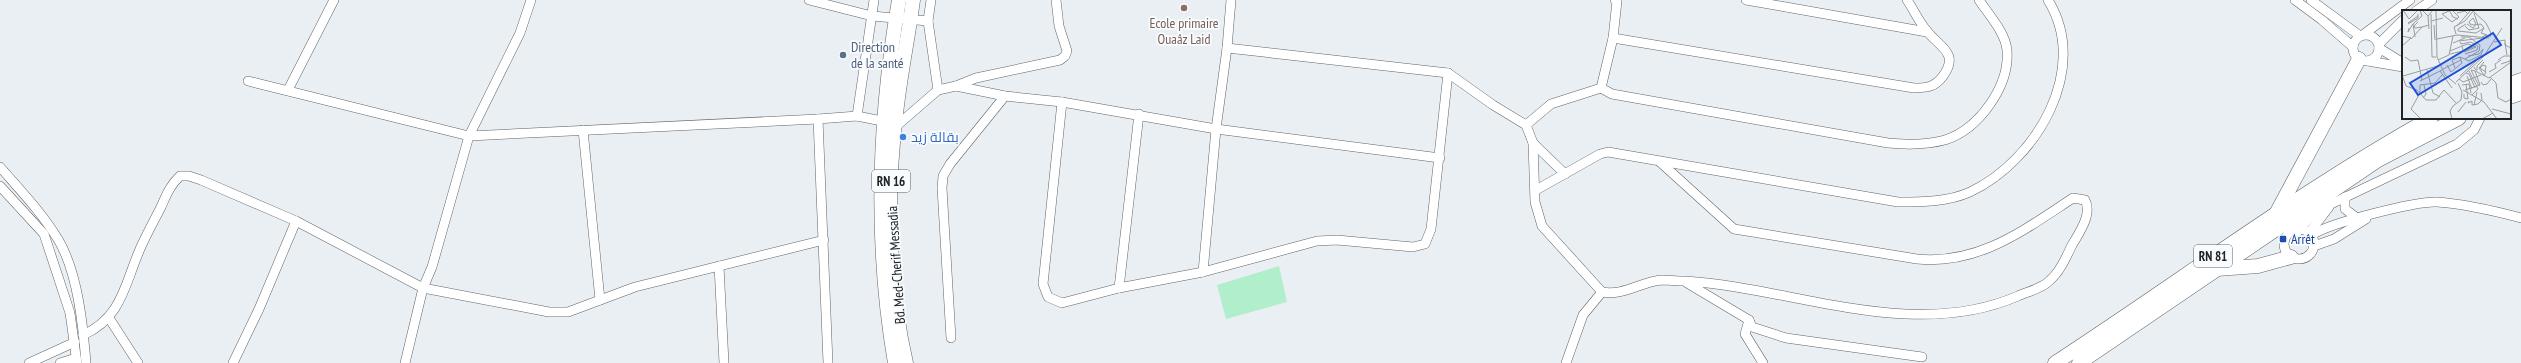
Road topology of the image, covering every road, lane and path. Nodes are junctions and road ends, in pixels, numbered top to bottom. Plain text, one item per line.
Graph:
1 (334, 0) edge
2 (531, 0) edge
3 (809, 0) edge
4 (874, 0) edge
5 (899, 0) edge
6 (913, 0) edge
7 (931, 0) edge
8 (1056, 0) edge
9 (1231, 0) edge
10 (1617, 0) edge
11 (1746, 0) edge
12 (1907, 0) edge
13 (1979, 0) edge
14 (2048, 0) edge
15 (2295, 0) edge
16 (2311, 0) edge
17 (2410, 0) edge
18 (2432, 0) edge
19 (2417, 10) edge
20 (872, 16) junction
21 (896, 19) junction
22 (910, 21) junction
23 (928, 21) junction
24 (2402, 21) edge
25 (1927, 32) junction
26 (2362, 35) junction
27 (1613, 38) junction
28 (2379, 46) junction
29 (1227, 48) junction
30 (2359, 56) junction
31 (2402, 61) edge
32 (2402, 67) edge
33 (1448, 73) junction
34 (2521, 80) edge
35 (248, 81) dead end
36 (2511, 84) edge
37 (956, 86) junction
38 (1601, 88) junction
39 (288, 90) junction
40 (938, 90) junction
41 (2521, 93) edge
42 (1005, 96) junction
43 (2511, 96) edge
44 (1062, 102) junction
45 (1139, 114) junction
46 (857, 116) junction
47 (818, 119) junction
48 (2430, 119) edge
49 (2457, 119) edge
50 (2480, 119) edge
51 (882, 121) junction
52 (1526, 125) junction
53 (894, 128) junction
54 (1216, 129) junction
55 (583, 130) junction
56 (469, 136) junction
57 (1533, 143) junction
58 (2375, 156) junction
59 (1440, 158) junction
60 (1660, 162) junction
61 (0, 167) edge
62 (1565, 174) junction
63 (0, 186) edge
64 (1536, 190) junction
65 (2345, 197) junction
66 (2303, 209) junction
67 (2277, 212) junction
68 (2372, 215) junction
69 (2357, 218) junction
70 (2521, 218) edge
71 (296, 221) junction
72 (2304, 232) junction
73 (824, 240) junction
74 (2314, 246) junction
75 (2291, 257) junction
76 (719, 266) junction
77 (2215, 270) junction
78 (1203, 272) junction
79 (1684, 281) junction
80 (423, 288) junction
81 (1119, 288) junction
82 (1602, 292) junction
83 (600, 300) junction
84 (109, 318) junction
85 (1749, 320) junction
86 (84, 335) junction
87 (951, 338) dead end
88 (75, 342) junction
89 (1922, 357) dead end
90 (76, 361) edge
91 (724, 362) edge
92 (29, 363) edge
93 (60, 363) edge
94 (86, 363) edge
95 (138, 363) edge
96 (232, 363) edge
97 (405, 363) edge
98 (828, 363) edge
99 (895, 363) edge
100 (906, 363) edge
101 (1566, 363) edge
102 (1763, 363) edge
103 (2055, 363) edge
104 (2079, 363) edge

1 - 39 street
2 - 56 street
3 - 20 street
4 - 20 street
5 - 21 highway, Bd. Med-Cherif Messadia / RN 16
6 - 22 highway, Bd. Med-Cherif Messadia / RN 16
7 - 23 street
8 - 37 street
9 - 29 street
10 - 27 street
11 - 25 street
12 - 25 street
13 - 38 street
14 - 60 street
15 - 30 street
16 - 26 street
17 - 26 street
18 - 19 street
20 - 21 street
20 - 46 street
21 - 22 street
21 - 51 highway, Bd. Med-Cherif Messadia / RN 16
22 - 23 street
22 - 53 highway, Bd. Med-Cherif Messadia / RN 16
23 - 40 street
24 - 28 street
25 - 27 street
26 - 28 street
26 - 30 street
27 - 38 street
28 - 30 street
28 - 31 street
29 - 33 street
29 - 54 street
30 - 32 street
30 - 67 highway
33 - 52 street
33 - 59 street
34 - 36 highway
35 - 39 street
37 - 40 street
37 - 42 street
38 - 52 street
39 - 56 street
40 - 53 street
41 - 43 highway
42 - 44 street
42 - 87 street
44 - 45 street
44 - 81 street
45 - 54 street
45 - 81 street
46 - 47 street
46 - 51 street
47 - 55 street
47 - 73 street
48 - 58 highway, RN 81
49 - 58 highway, RN 81
50 - 65 street
51 - 99 highway, Bd. Med-Cherif Messadia / RN 16
52 - 57 street
53 - 100 highway, Bd. Med-Cherif Messadia / RN 16
54 - 59 street
54 - 78 street
55 - 56 street
55 - 83 street
56 - 80 street
57 - 62 street
57 - 64 street
58 - 66 highway, RN 81
58 - 67 highway, RN 81
59 - 78 street
60 - 62 street
60 - 79 street
61 - 86 street
62 - 64 street
63 - 88 street
64 - 82 street
65 - 69 street
65 - 72 street
66 - 72 highway
66 - 77 highway, RN 81
67 - 103 highway, RN 81
68 - 69 street
68 - 70 street
68 - 74 street
69 - 72 street
71 - 80 street
71 - 84 street
71 - 96 street
72 - 74 street
72 - 75 street
73 - 76 street
73 - 98 street
74 - 75 street
75 - 77 highway
76 - 83 street
76 - 91 street
77 - 104 highway, RN 81
78 - 81 street
79 - 82 street
79 - 85 street
80 - 83 street
80 - 97 street
82 - 101 street
84 - 86 street
84 - 95 street
85 - 89 street
85 - 102 street
86 - 94 street
88 - 90 street
88 - 92 street
90 - 93 street

